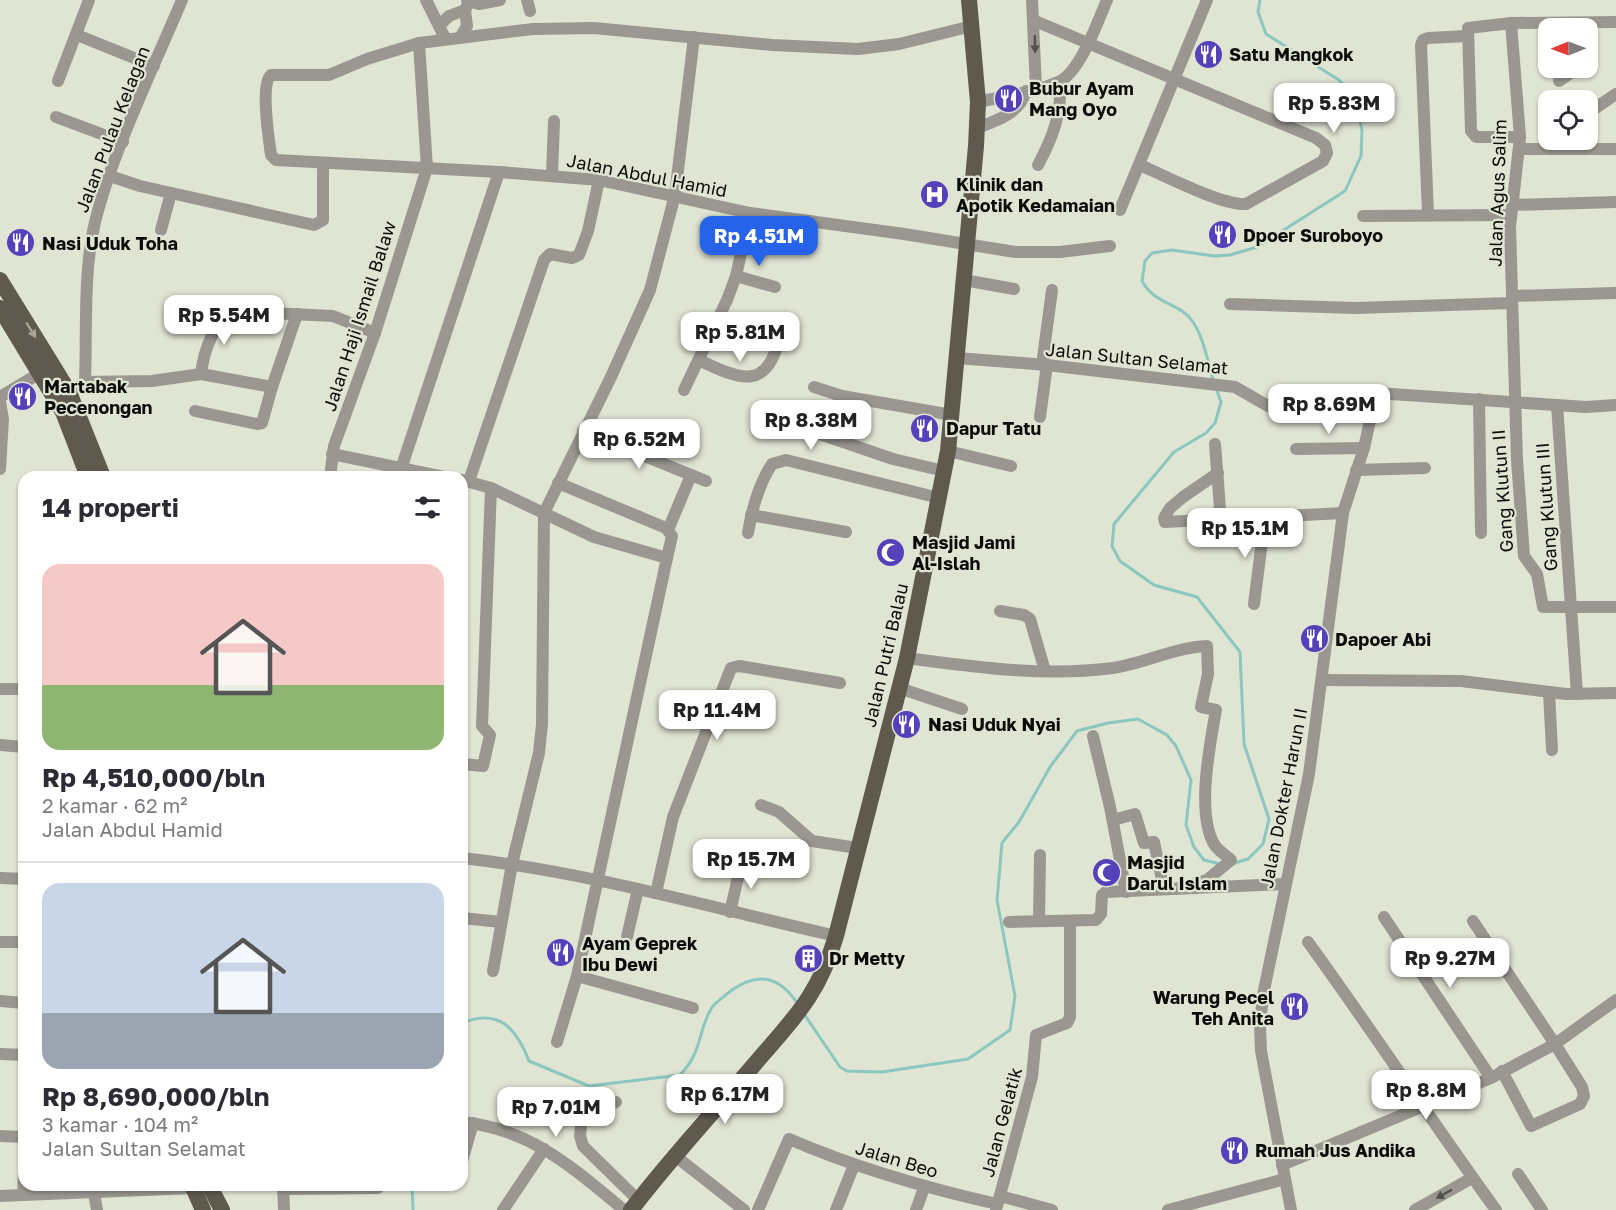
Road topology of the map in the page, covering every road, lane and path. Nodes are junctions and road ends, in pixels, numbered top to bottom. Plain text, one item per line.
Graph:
1 (89, 0) edge
2 (182, 0) edge
3 (426, 0) edge
4 (500, 0) edge
5 (969, 0) edge
6 (1032, 0) edge
7 (1107, 0) edge
8 (1207, 0) edge
9 (467, 4) edge
10 (1035, 21) junction
11 (1616, 22) edge
12 (1511, 23) junction
13 (1598, 23) edge
14 (1538, 24) edge
15 (972, 26) junction
16 (442, 32) junction
17 (77, 35) junction
18 (461, 36) junction
19 (1467, 36) junction
20 (694, 37) junction
21 (419, 43) junction
22 (1088, 44) junction
23 (154, 66) junction
24 (1563, 78) edge
25 (58, 81) dead end
26 (1173, 81) junction
27 (1559, 81) dead end
28 (1060, 82) junction
29 (1031, 89) junction
30 (1616, 94) edge
31 (978, 102) junction
32 (1598, 106) edge
33 (56, 117) dead end
34 (554, 121) dead end
35 (977, 128) junction
36 (123, 142) junction
37 (1520, 143) junction
38 (1538, 143) edge
39 (1598, 147) edge
40 (1616, 149) edge
41 (323, 163) junction
42 (1038, 165) dead end
43 (1140, 165) junction
44 (427, 168) junction
45 (499, 172) junction
46 (552, 175) junction
47 (110, 176) junction
48 (598, 180) junction
49 (171, 193) junction
50 (675, 195) junction
51 (1616, 202) edge
52 (1120, 210) dead end
53 (1512, 210) junction
54 (750, 213) junction
55 (1428, 214) junction
56 (1363, 216) dead end
57 (161, 230) dead end
58 (967, 245) junction
59 (1110, 246) dead end
60 (736, 276) junction
61 (0, 280) edge
62 (964, 280) junction
63 (775, 287) dead end
64 (1014, 289) dead end
65 (1053, 290) dead end
66 (1616, 293) edge
67 (1512, 299) junction
68 (1230, 304) dead end
69 (0, 308) edge
70 (190, 309) dead end
71 (232, 310) junction
72 (297, 314) junction
73 (772, 326) dead end
74 (375, 333) junction
75 (957, 358) junction
76 (699, 360) junction
77 (1045, 365) junction
78 (40, 373) junction
79 (201, 374) junction
80 (85, 382) junction
81 (272, 387) junction
82 (814, 387) dead end
83 (684, 390) dead end
84 (69, 392) junction
85 (1376, 393) junction
86 (0, 397) edge
87 (1479, 399) junction
88 (1515, 401) junction
89 (0, 402) edge
90 (1557, 405) junction
91 (1616, 405) edge
92 (195, 411) dead end
93 (952, 415) junction
94 (1040, 417) dead end
95 (583, 431) junction
96 (811, 431) dead end
97 (1215, 444) dead end
98 (1364, 448) junction
99 (1296, 449) dead end
100 (948, 451) junction
101 (333, 454) junction
102 (1011, 466) dead end
103 (1425, 468) dead end
104 (0, 469) edge
105 (401, 470) junction
106 (1356, 470) junction
107 (86, 471) edge
108 (101, 471) edge
109 (331, 471) edge
110 (407, 471) edge
111 (944, 471) junction
112 (1218, 473) junction
113 (468, 475) edge
114 (692, 476) junction
115 (468, 482) edge
116 (706, 482) dead end
117 (558, 483) junction
118 (491, 488) junction
119 (939, 498) junction
120 (544, 513) junction
121 (1343, 513) junction
122 (751, 515) junction
123 (1265, 518) junction
124 (1221, 521) junction
125 (668, 530) junction
126 (846, 532) dead end
127 (748, 533) dead end
128 (1481, 533) dead end
129 (667, 558) junction
130 (1254, 604) dead end
131 (1572, 607) junction
132 (1616, 607) edge
133 (1000, 611) dead end
134 (907, 658) junction
135 (1045, 671) junction
136 (1322, 680) junction
137 (840, 683) dead end
138 (0, 688) edge
139 (899, 688) junction
140 (18, 689) edge
141 (1549, 692) junction
142 (1616, 693) edge
143 (1577, 694) junction
144 (962, 709) dead end
145 (1093, 736) dead end
146 (0, 745) edge
147 (18, 746) edge
148 (1552, 750) dead end
149 (468, 765) edge
150 (761, 805) dead end
151 (1113, 820) junction
152 (857, 848) junction
153 (1040, 855) dead end
154 (468, 859) edge
155 (742, 860) dead end
156 (512, 864) junction
157 (0, 878) edge
158 (18, 879) edge
159 (598, 881) junction
160 (1285, 885) junction
161 (1170, 889) junction
162 (638, 890) junction
163 (1126, 892) junction
164 (656, 893) junction
165 (730, 912) junction
166 (1384, 917) dead end
167 (468, 919) edge
168 (1039, 921) junction
169 (1070, 921) junction
170 (1473, 921) dead end
171 (501, 922) junction
172 (1009, 922) dead end
173 (836, 936) junction
174 (627, 937) dead end
175 (0, 942) edge
176 (18, 942) edge
177 (1308, 942) dead end
178 (493, 970) dead end
179 (577, 976) junction
180 (1616, 1000) edge
181 (0, 1001) edge
182 (18, 1002) edge
183 (693, 1008) dead end
184 (557, 1042) dead end
185 (1555, 1044) junction
186 (0, 1054) edge
187 (18, 1055) edge
188 (1496, 1075) junction
189 (616, 1102) dead end
190 (1422, 1106) junction
191 (468, 1122) edge
192 (0, 1136) edge
193 (18, 1137) edge
194 (544, 1149) junction
195 (674, 1155) junction
196 (854, 1165) junction
197 (1282, 1165) junction
198 (1518, 1174) dead end
199 (1469, 1177) junction
200 (1285, 1179) junction
201 (924, 1188) junction
202 (23, 1191) edge
203 (124, 1191) edge
204 (199, 1191) edge
205 (203, 1191) edge
206 (283, 1191) edge
207 (94, 1193) junction
208 (23, 1194) junction
209 (0, 1196) edge
210 (998, 1203) edge
211 (635, 1205) edge
212 (97, 1210) edge
213 (203, 1210) edge
214 (222, 1210) edge
215 (284, 1210) edge
216 (503, 1210) edge
217 (624, 1210) edge
218 (744, 1210) edge
219 (758, 1210) edge
220 (836, 1210) edge
221 (916, 1210) edge
222 (1052, 1210) edge
223 (1168, 1210) edge
224 (1291, 1210) edge
225 (1415, 1210) edge
226 (1487, 1210) edge
227 (1496, 1210) edge
228 (1542, 1210) edge

1 - 17 street
2 - 23 street, Jalan Pulau Kelagan
3 - 16 street
4 - 9 street
5 - 15 main road, Jalan Putri Balau
6 - 10 street
7 - 22 street
8 - 26 street
9 - 16 street
9 - 18 street
10 - 22 street
10 -> 29 street
11 - 13 street
12 - 14 street
12 - 19 street
12 - 37 street, Jalan Agus Salim
15 - 20 street
15 - 31 main road, Jalan Putri Balau
16 - 18 street
16 - 21 street
17 - 23 street
17 - 25 street
18 - 20 street
19 - 37 street
19 - 55 street
20 - 50 street
21 - 41 street
21 - 44 street, Jalan Haji Ismail Balaw
22 - 26 street
22 - 28 street
23 - 36 street, Jalan Pulau Kelagan
24 - 27 street
26 - 43 street
26 - 43 street
28 - 29 street
28 - 42 street
29 - 31 street
29 - 35 street
30 - 32 street
31 - 35 main road, Jalan Putri Balau
33 - 36 street
34 - 46 street
35 - 58 main road, Jalan Putri Balau
36 - 47 street, Jalan Pulau Kelagan
37 - 38 street
37 - 53 street, Jalan Agus Salim
39 - 40 street
41 - 44 street
41 - 49 street
43 - 52 street
44 - 45 street, Jalan Abdul Hamid
44 - 74 street, Jalan Haji Ismail Balaw
45 - 46 street, Jalan Abdul Hamid
45 - 105 street
46 - 48 street, Jalan Abdul Hamid
47 - 49 street
47 - 80 street, Jalan Pulau Kelagan
48 - 50 street, Jalan Abdul Hamid
48 - 113 street
49 - 57 street
50 - 54 street, Jalan Abdul Hamid
50 - 95 street
51 - 53 street
53 - 55 street
53 - 67 street, Jalan Agus Salim
54 - 58 street, Jalan Abdul Hamid
54 - 60 street
55 - 56 street
58 - 59 street, Jalan Abdul Hamid
58 - 62 main road, Jalan Putri Balau
60 - 63 street
60 - 76 street
61 -> 84 main road
62 - 64 street
62 - 75 main road, Jalan Putri Balau
65 - 77 street
66 - 67 street
67 - 68 street
67 - 88 street, Jalan Agus Salim
69 - 78 main road
70 - 71 street
71 - 72 street
71 - 79 street
72 - 74 street
72 - 81 street
73 - 76 street
74 - 101 street, Jalan Haji Ismail Balaw
75 - 77 street, Jalan Sultan Selamat
75 - 93 main road, Jalan Putri Balau
76 - 83 street
77 - 85 street, Jalan Sultan Selamat
77 - 94 street
78 - 86 street
78 - 107 main road
79 - 80 street
79 - 81 street
80 - 84 street
81 - 92 street
82 - 93 street
84 - 108 main road
85 - 87 street, Jalan Sultan Selamat
85 - 98 street, Jalan Dokter Harun II
87 - 88 street, Jalan Sultan Selamat
87 - 128 street
88 - 90 street, Jalan Sultan Selamat
88 - 131 street, Gang Klutun II
89 - 104 street
90 - 91 street, Jalan Sultan Selamat
90 - 131 street, Gang Klutun III
93 - 100 main road, Jalan Putri Balau
95 - 114 street
95 - 117 street
96 - 111 street
97 - 112 street
98 - 99 street
98 - 106 street, Jalan Dokter Harun II
100 - 102 street
100 - 111 main road, Jalan Putri Balau
101 - 105 street
101 - 109 street, Jalan Haji Ismail Balaw
103 - 106 street
105 - 110 street
106 - 121 street, Jalan Dokter Harun II
111 - 119 main road, Jalan Putri Balau
112 - 124 street
112 - 124 street
114 - 116 street
114 - 125 street
115 - 118 street
117 - 120 street
117 - 125 street
118 - 120 street
118 - 149 street
119 - 122 street
119 - 134 main road, Jalan Putri Balau
120 - 129 street
120 - 156 street
121 - 123 street
121 - 136 street, Jalan Dokter Harun II
122 - 126 street
122 - 127 street
123 - 124 street
123 - 130 street
125 - 129 street
129 - 159 street
131 - 132 street, Gang Klutun II
131 - 143 street, Gang Klutun III
133 - 135 street
134 - 135 street
134 - 139 main road, Jalan Putri Balau
135 - 161 street
136 - 141 street
136 - 160 street, Jalan Dokter Harun II
137 - 164 street
138 - 140 street
139 - 144 street
139 - 152 main road, Jalan Putri Balau
141 - 143 street
141 - 148 street
142 - 143 street
145 - 151 street
146 - 147 street
150 - 152 street
151 - 161 street
151 - 163 street
152 - 173 main road, Jalan Putri Balau
153 - 168 street
154 - 156 street
155 - 165 street
156 - 159 street
156 - 171 street
157 - 158 street
159 - 162 street
159 - 179 street
160 - 161 street
160 - 197 street, Jalan Dokter Harun II
161 - 163 street
162 - 164 street
162 - 174 street
163 - 169 street
164 - 165 street
165 - 173 street
166 - 188 street
167 - 171 street
168 - 169 street
168 - 172 street
169 - 210 street, Jalan Gelatik
170 - 185 street
171 - 178 street
173 - 195 main road, Jalan Putri Balau
175 - 176 street
177 - 190 street
179 - 183 street
179 - 184 street
180 - 185 street
181 - 182 street
185 - 188 street
185 - 188 street
186 - 187 street
188 - 190 street
189 - 211 street
190 - 197 street
190 - 199 street
191 - 194 street
192 - 193 street
194 - 216 street
194 - 217 street
195 - 211 main road, Jalan Putri Balau
195 - 218 street
196 - 201 street, Jalan Beo
196 - 219 street, Jalan Beo
196 - 220 street
197 - 200 street, Jalan Dokter Harun II
198 - 228 street
199 -> 225 street
199 - 226 street
199 - 227 street
200 - 223 street
200 - 224 street, Jalan Dokter Harun II
201 - 210 street, Jalan Beo
201 - 221 street
202 - 208 street
203 - 207 street
204 - 213 main road
205 - 214 main road
206 - 215 street
207 - 208 street
207 - 212 street
208 - 209 street
210 - 222 street, Jalan Beo

